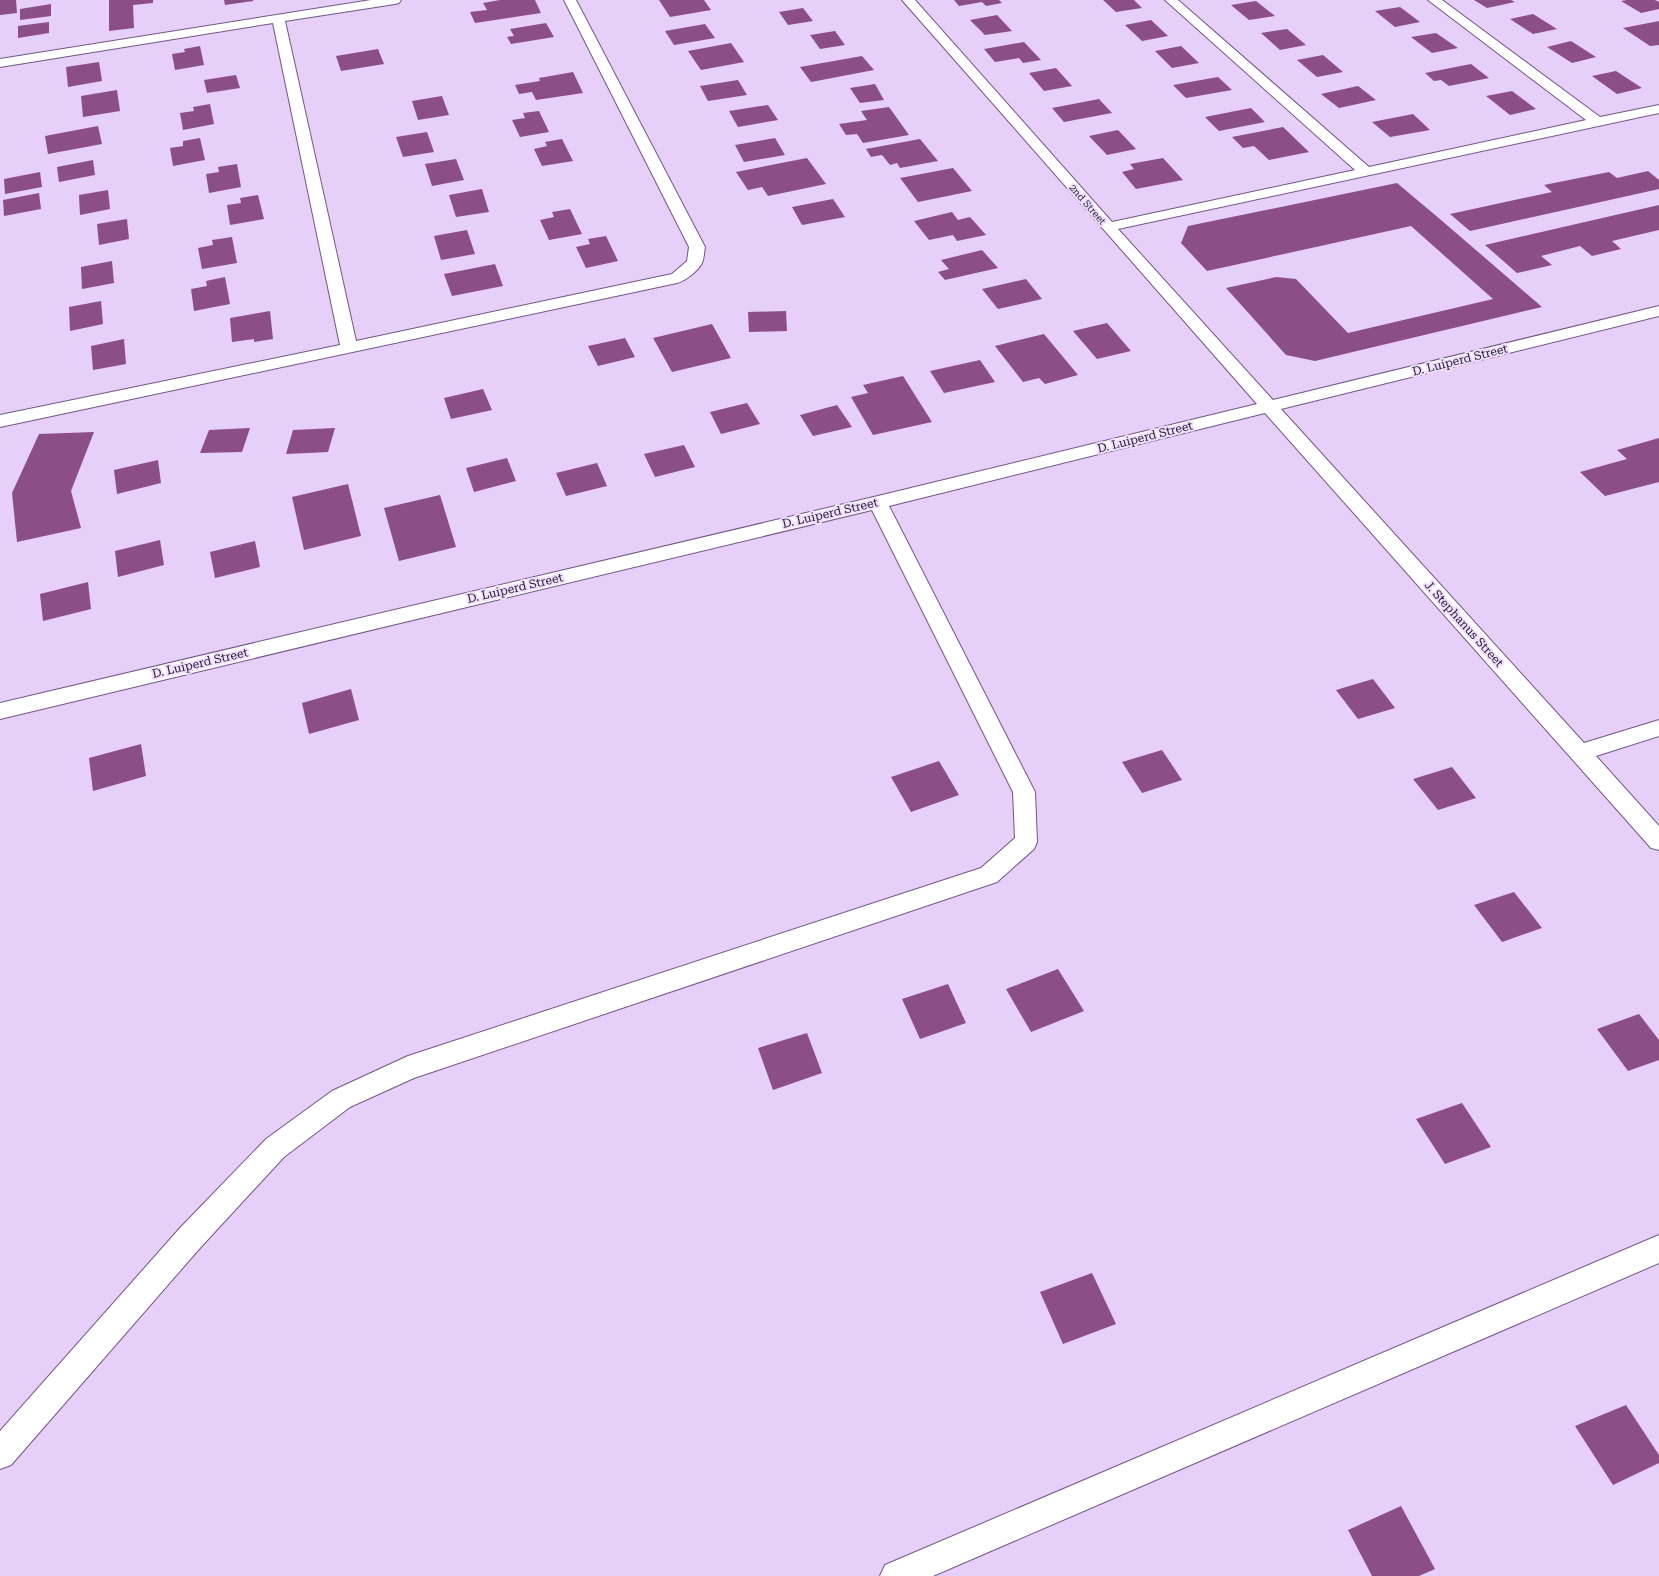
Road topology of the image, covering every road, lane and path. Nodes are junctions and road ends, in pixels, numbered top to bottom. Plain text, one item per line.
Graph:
1 (395, 0) edge
2 (570, 0) edge
3 (908, 0) edge
4 (1171, 0) edge
5 (1434, 0) edge
6 (278, 18) junction
7 (0, 63) edge
8 (1659, 109) edge
9 (1596, 122) junction
10 (1366, 172) junction
11 (1108, 227) junction
12 (1659, 311) edge
13 (349, 348) junction
14 (1269, 406) junction
15 (0, 421) edge
16 (878, 502) junction
17 (0, 711) edge
18 (1659, 728) edge
19 (1580, 753) junction
20 (1659, 841) edge
21 (1659, 1249) edge
22 (0, 1454) edge
23 (896, 1576) edge

1 - 6 street
2 - 13 street
3 - 11 street, 2nd Street
4 - 10 street
5 - 9 street
6 - 7 street
6 - 13 street
8 - 9 street
9 - 10 street
10 - 11 street
11 - 14 street, 2nd Street
12 - 14 street, D. Luiperd Street
13 - 15 street
14 - 16 street, D. Luiperd Street
14 - 19 street, J. Stephanus Street
16 - 17 street, D. Luiperd Street
16 - 22 street
18 - 19 street
19 - 20 street, J. Stephanus Street
21 - 23 street

